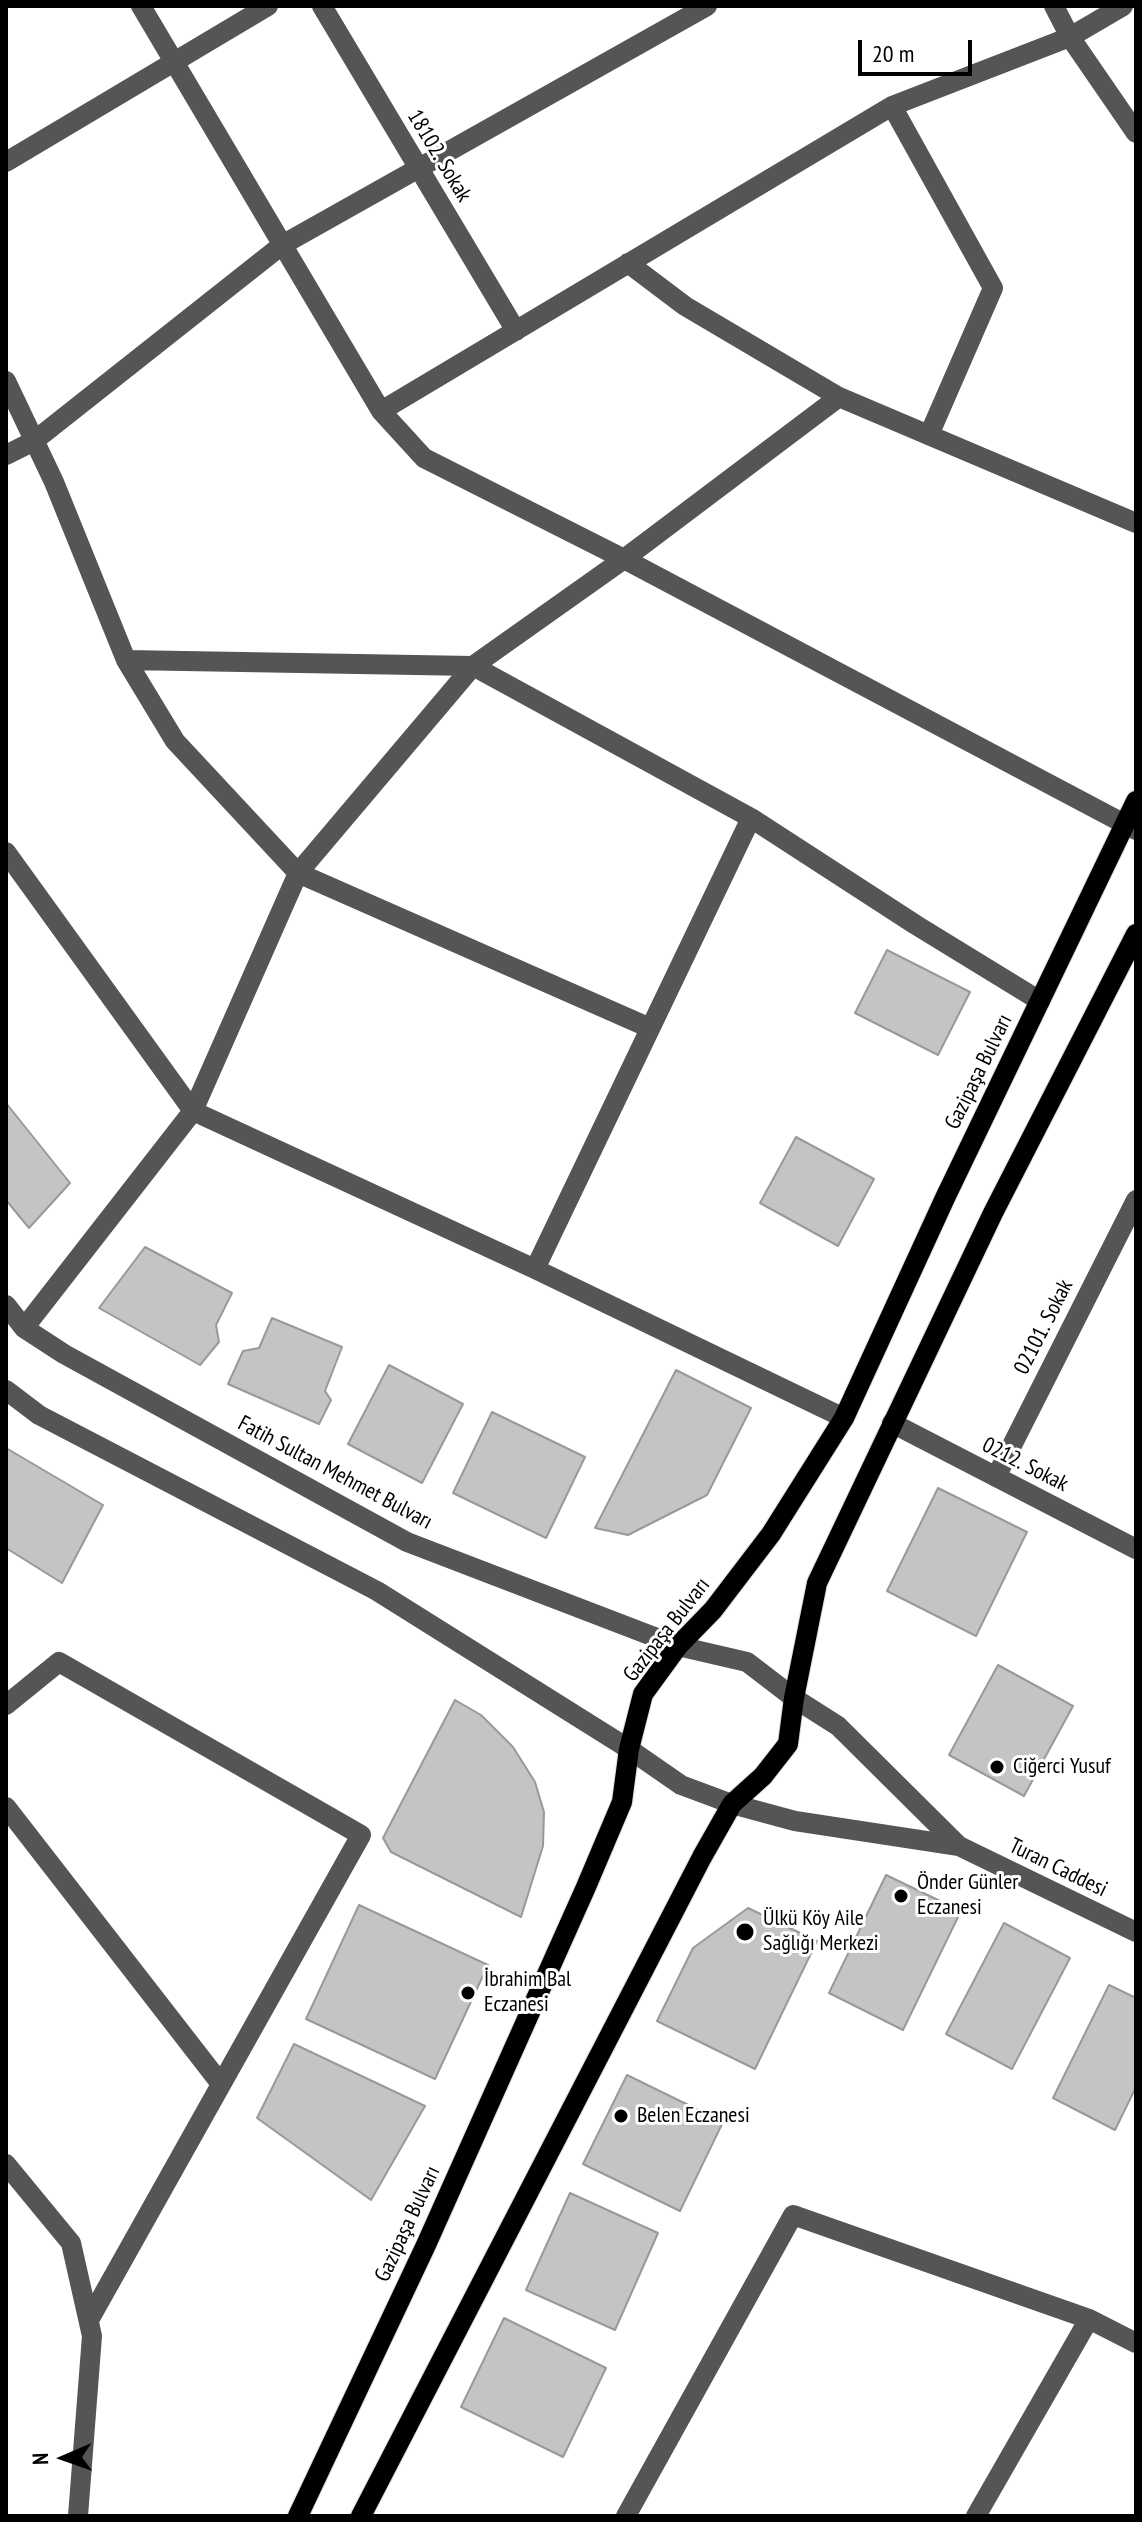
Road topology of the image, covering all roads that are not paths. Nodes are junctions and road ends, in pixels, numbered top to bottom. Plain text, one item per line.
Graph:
1 (141, 6) edge
2 (268, 6) edge
3 (322, 6) edge
4 (707, 6) edge
5 (1054, 6) edge
6 (1123, 6) edge
7 (1070, 37) junction
8 (173, 61) junction
9 (892, 106) junction
10 (1136, 133) edge
11 (6, 162) edge
12 (418, 168) junction
13 (282, 245) junction
14 (628, 263) junction
15 (516, 331) junction
16 (6, 381) edge
17 (839, 397) junction
18 (381, 411) junction
19 (929, 435) junction
20 (34, 441) junction
21 (6, 455) edge
22 (1136, 523) edge
23 (624, 559) junction
24 (126, 660) junction
25 (473, 666) junction
26 (1136, 801) edge
27 (751, 818) junction
28 (1130, 828) edge
29 (6, 852) edge
30 (298, 873) junction
31 (1136, 934) edge
32 (1040, 1001) junction
33 (650, 1028) junction
34 (193, 1111) junction
35 (1136, 1200) edge
36 (535, 1269) junction
37 (6, 1305) edge
38 (24, 1328) junction
39 (6, 1390) edge
40 (844, 1418) junction
41 (892, 1423) junction
42 (996, 1477) junction
43 (1136, 1549) edge
44 (678, 1646) junction
45 (794, 1698) junction
46 (6, 1705) edge
47 (629, 1749) junction
48 (732, 1804) junction
49 (6, 1807) edge
50 (959, 1846) junction
51 (1136, 1932) edge
52 (221, 2084) junction
53 (6, 2164) edge
54 (1089, 2319) junction
55 (89, 2320) junction
56 (1136, 2343) edge
57 (78, 2516) edge
58 (298, 2516) edge
59 (361, 2516) edge
60 (626, 2516) edge
61 (976, 2516) edge

1 - 8 street
2 - 8 street
3 - 12 street, 18102. Sokak
4 - 12 street
5 - 7 street
6 - 7 street
7 - 9 street
7 - 10 street
8 - 11 street
8 - 13 street
9 - 14 street
9 - 19 street
12 - 13 street
12 - 15 street, 18102. Sokak
13 - 18 street
13 - 20 street
14 - 15 street
14 - 17 street
15 - 18 street
16 - 20 street
17 - 19 street
17 - 23 street
18 - 23 street
19 - 22 street
20 - 21 street
20 - 24 street
23 - 25 street
23 - 28 street
24 - 25 street
24 - 30 street
25 - 27 street
25 - 30 street
26 - 28 main road, Gazipaşa Bulvarı
27 - 32 street
27 - 33 street
28 - 32 main road, Gazipaşa Bulvarı
29 - 34 street
30 - 33 street
30 - 34 street
31 - 41 main road
32 - 40 main road, Gazipaşa Bulvarı
33 - 36 street
34 - 36 street
34 - 38 street
35 - 42 street, 02101. Sokak
36 - 40 street
37 - 38 street, Fatih Sultan Mehmet Bulvarı
38 - 44 street, Fatih Sultan Mehmet Bulvarı
39 - 47 street
40 - 44 main road, Gazipaşa Bulvarı
41 - 42 street, 0212. Sokak
41 - 45 main road
42 - 43 street, 0212. Sokak
44 - 45 street, Fatih Sultan Mehmet Bulvarı
44 - 47 main road, Gazipaşa Bulvarı
45 - 48 main road
45 - 50 street, Fatih Sultan Mehmet Bulvarı
46 - 52 street
47 - 48 street
47 - 58 main road, Gazipaşa Bulvarı
48 - 50 street
48 - 59 main road
49 - 52 street
50 - 51 street, Turan Caddesi
52 - 55 street
53 - 55 street
54 - 56 street
54 - 60 street
54 - 61 street
55 - 57 street

